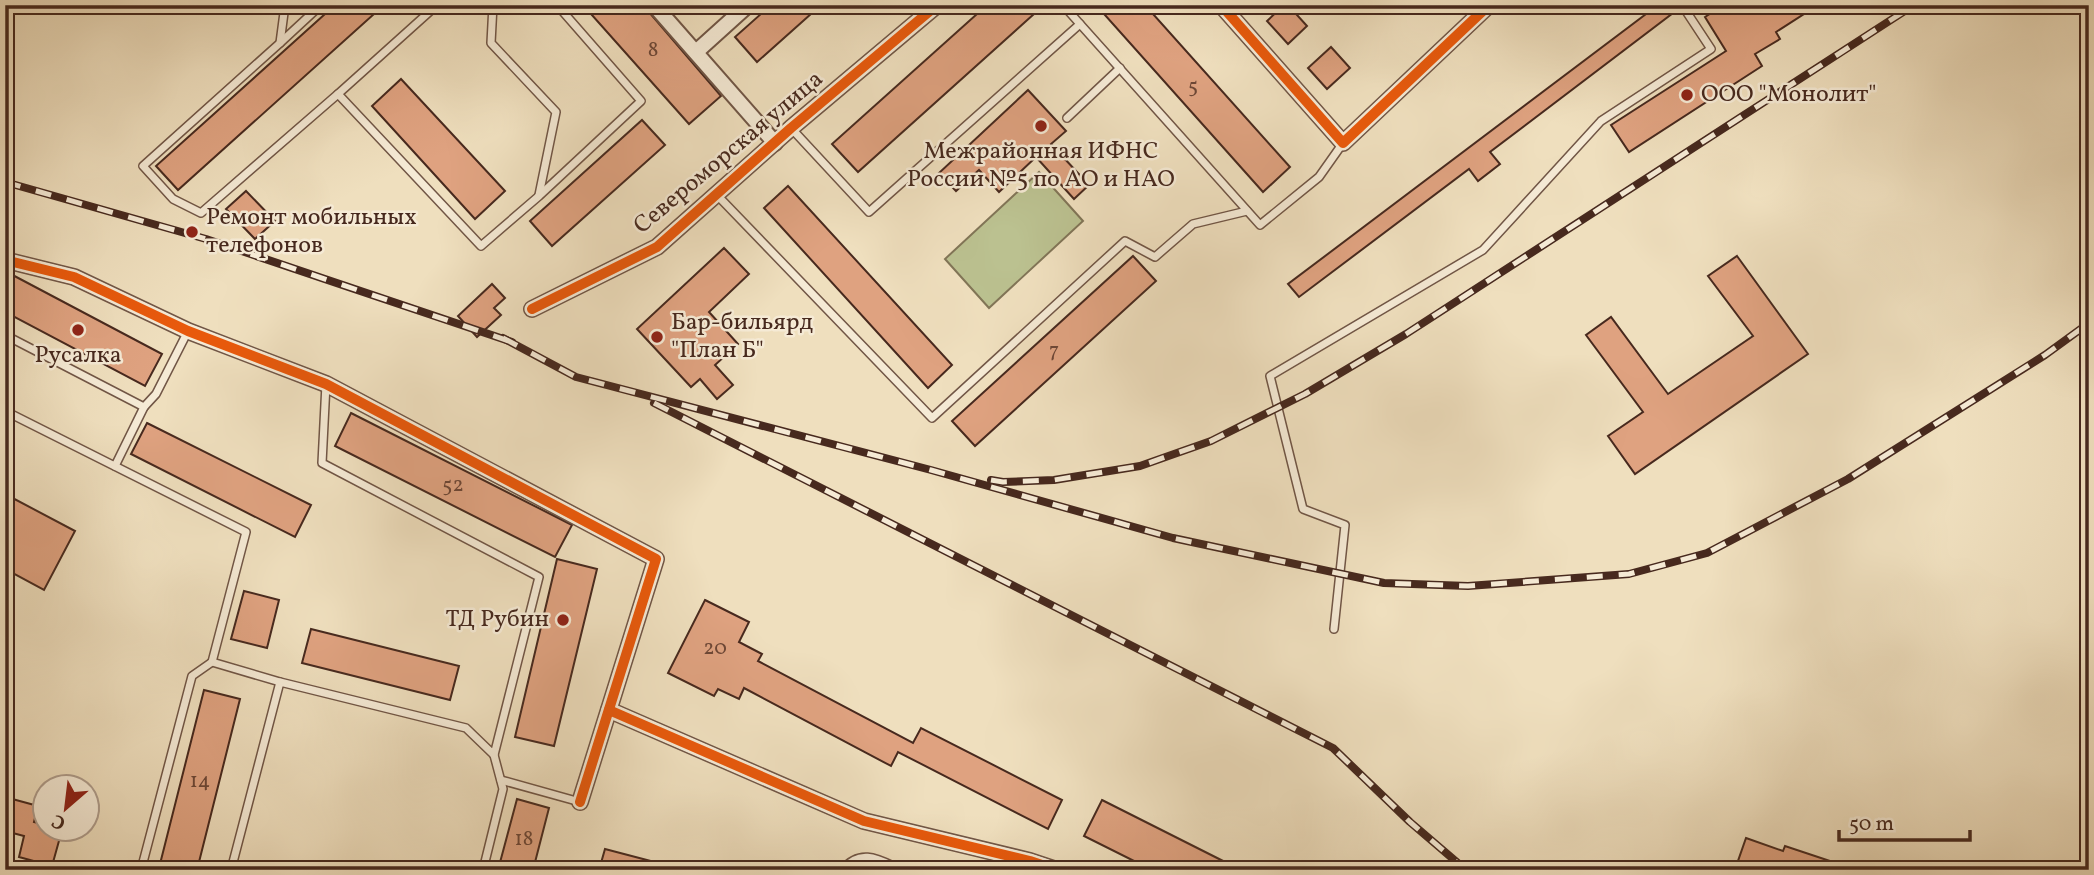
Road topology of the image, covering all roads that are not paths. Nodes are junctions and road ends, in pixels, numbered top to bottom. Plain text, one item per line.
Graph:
1 (285, 5) edge
2 (321, 5) edge
3 (437, 5) edge
4 (493, 5) edge
5 (557, 5) edge
6 (654, 5) edge
7 (748, 5) edge
8 (937, 5) edge
9 (1063, 5) edge
10 (1221, 5) edge
11 (1489, 5) edge
12 (1682, 5) edge
13 (1080, 24) junction
14 (280, 43) junction
15 (696, 52) junction
16 (1120, 68) junction
17 (338, 94) junction
18 (1067, 118) dead end
19 (791, 128) junction
20 (775, 143) junction
21 (1343, 143) junction
22 (715, 193) junction
23 (539, 196) junction
24 (1247, 211) junction
25 (5, 260) edge
26 (532, 309) dead end
27 (188, 331) junction
28 (5, 335) edge
29 (326, 384) junction
30 (144, 407) junction
31 (5, 411) edge
32 (115, 466) junction
33 (1334, 629) dead end
34 (212, 662) junction
35 (280, 682) junction
36 (609, 710) junction
37 (494, 755) junction
38 (501, 780) junction
39 (580, 802) joint
40 (141, 870) edge
41 (231, 870) edge
42 (483, 870) edge
43 (842, 870) edge
44 (902, 870) edge
45 (1057, 870) edge

1 - 14 lane
2 - 14 lane
3 - 17 lane
4 - 23 lane
5 - 23 lane
6 - 15 street
7 - 15 street
8 - 19 street, Североморская улица
9 - 13 lane
10 - 21 street
11 - 21 street
12 - 33 lane
13 - 16 lane
13 - 19 lane
14 - 17 lane
15 - 20 street
16 - 18 lane
16 - 24 lane
17 - 23 lane
19 - 20 street, Североморская улица
20 - 22 street, Североморская улица
21 - 24 lane
22 - 24 lane
22 - 26 street, Североморская улица
25 - 27 street
27 - 29 street
27 - 30 lane
28 - 30 lane
29 - 36 street
29 - 37 lane
30 - 32 lane
31 - 32 lane
32 - 34 lane
34 - 35 lane
34 - 40 lane
35 - 37 lane
35 - 41 lane
36 - 39 street
36 - 45 street
37 - 38 lane
38 - 39 lane
38 - 42 lane
43 - 44 lane

